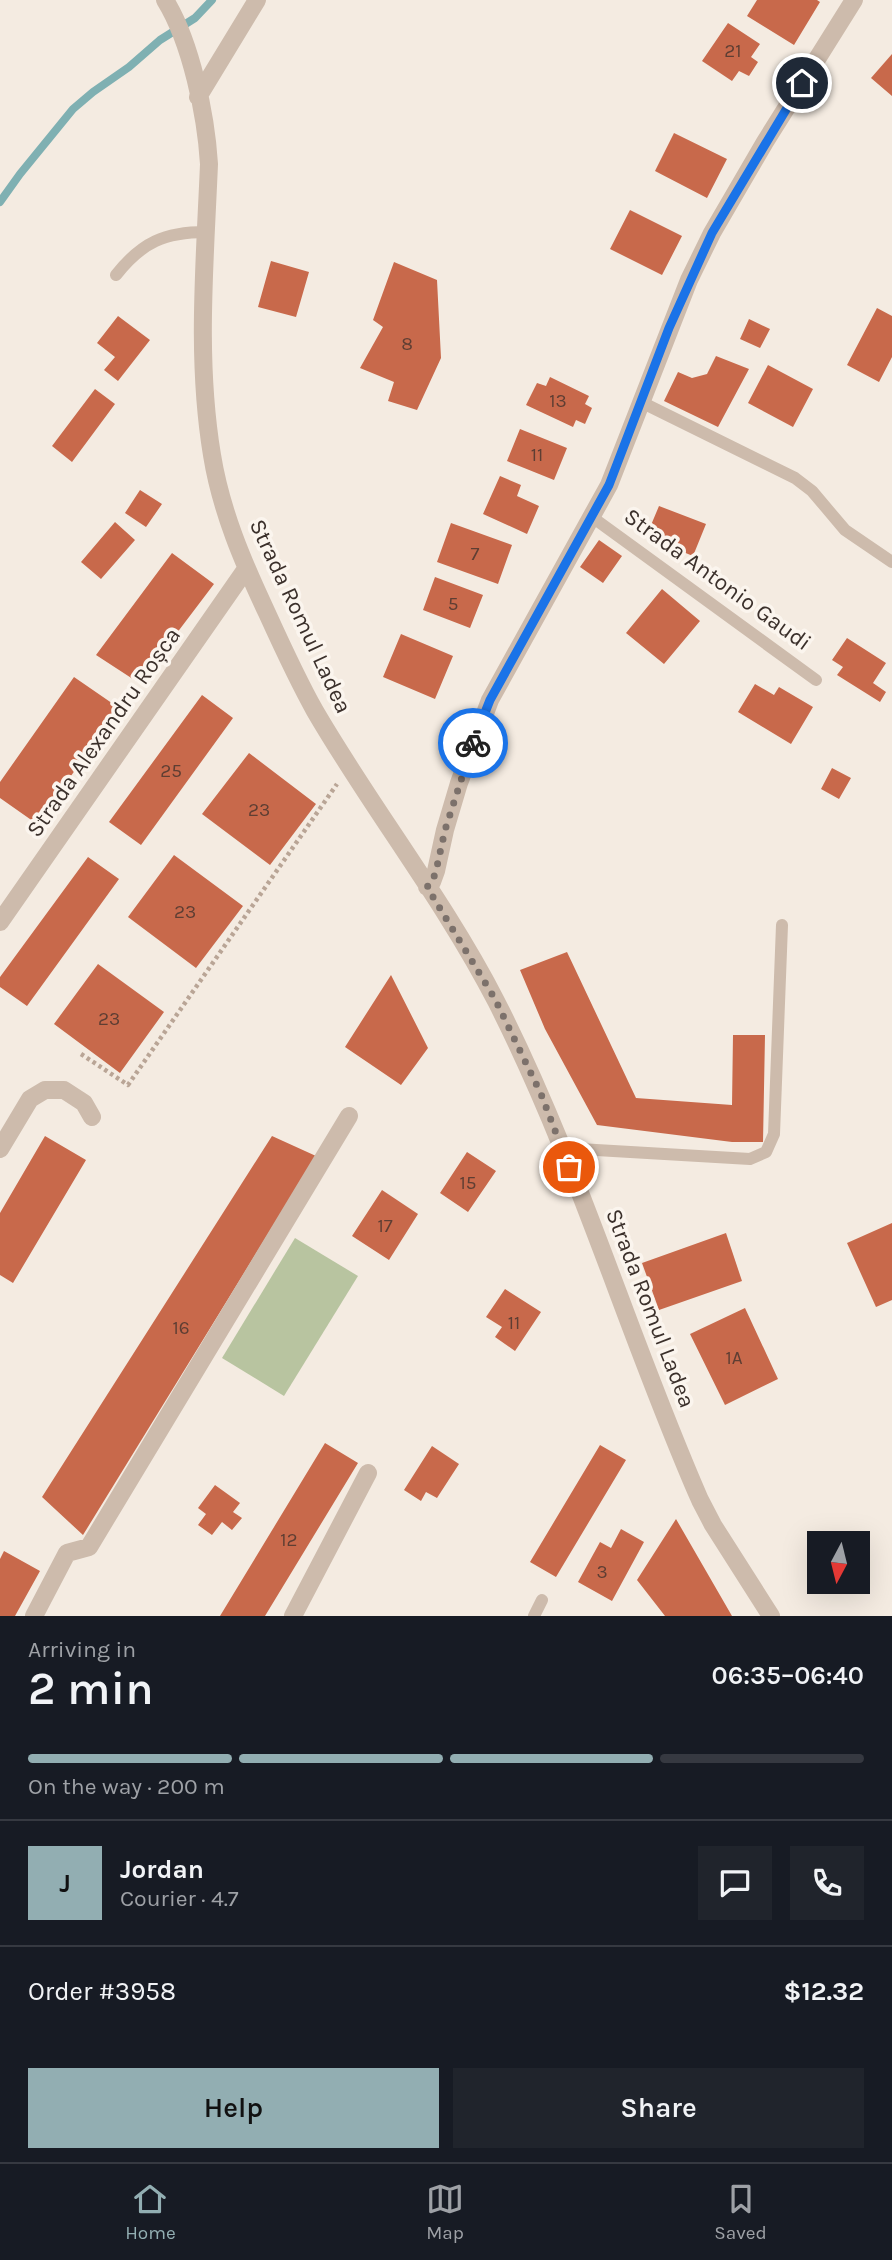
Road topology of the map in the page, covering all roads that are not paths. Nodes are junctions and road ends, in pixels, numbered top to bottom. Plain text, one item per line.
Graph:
1 (257, 0) edge
2 (854, 0) edge
3 (168, 5) edge
4 (198, 97) junction
5 (206, 232) junction
6 (116, 275) dead end
7 (641, 402) junction
8 (592, 517) junction
9 (892, 562) edge
10 (246, 569) junction
11 (816, 680) dead end
12 (427, 887) junction
13 (0, 922) edge
14 (782, 925) dead end
15 (349, 1115) dead end
16 (92, 1117) dead end
17 (562, 1147) junction
18 (0, 1149) edge
19 (368, 1473) dead end
20 (542, 1600) dead end
21 (34, 1616) edge
22 (293, 1616) edge
23 (534, 1616) edge
24 (771, 1616) edge

1 - 4 street
2 - 7 street, Strada Antonio Gaudi
3 - 4 street, Strada Romul Ladea
4 - 5 street, Strada Romul Ladea
5 - 6 lane
5 - 10 street, Strada Romul Ladea
7 - 8 street, Strada Antonio Gaudi
7 - 9 lane
8 - 11 lane, Strada Antonio Gaudi
8 - 12 street, Strada Antonio Gaudi
10 - 12 street, Strada Romul Ladea
10 - 13 street, Strada Alexandru Roșca
12 - 17 street, Strada Romul Ladea
14 - 17 lane
15 - 21 street
16 - 18 street
17 - 24 street, Strada Romul Ladea
19 - 22 street
20 - 23 lane

